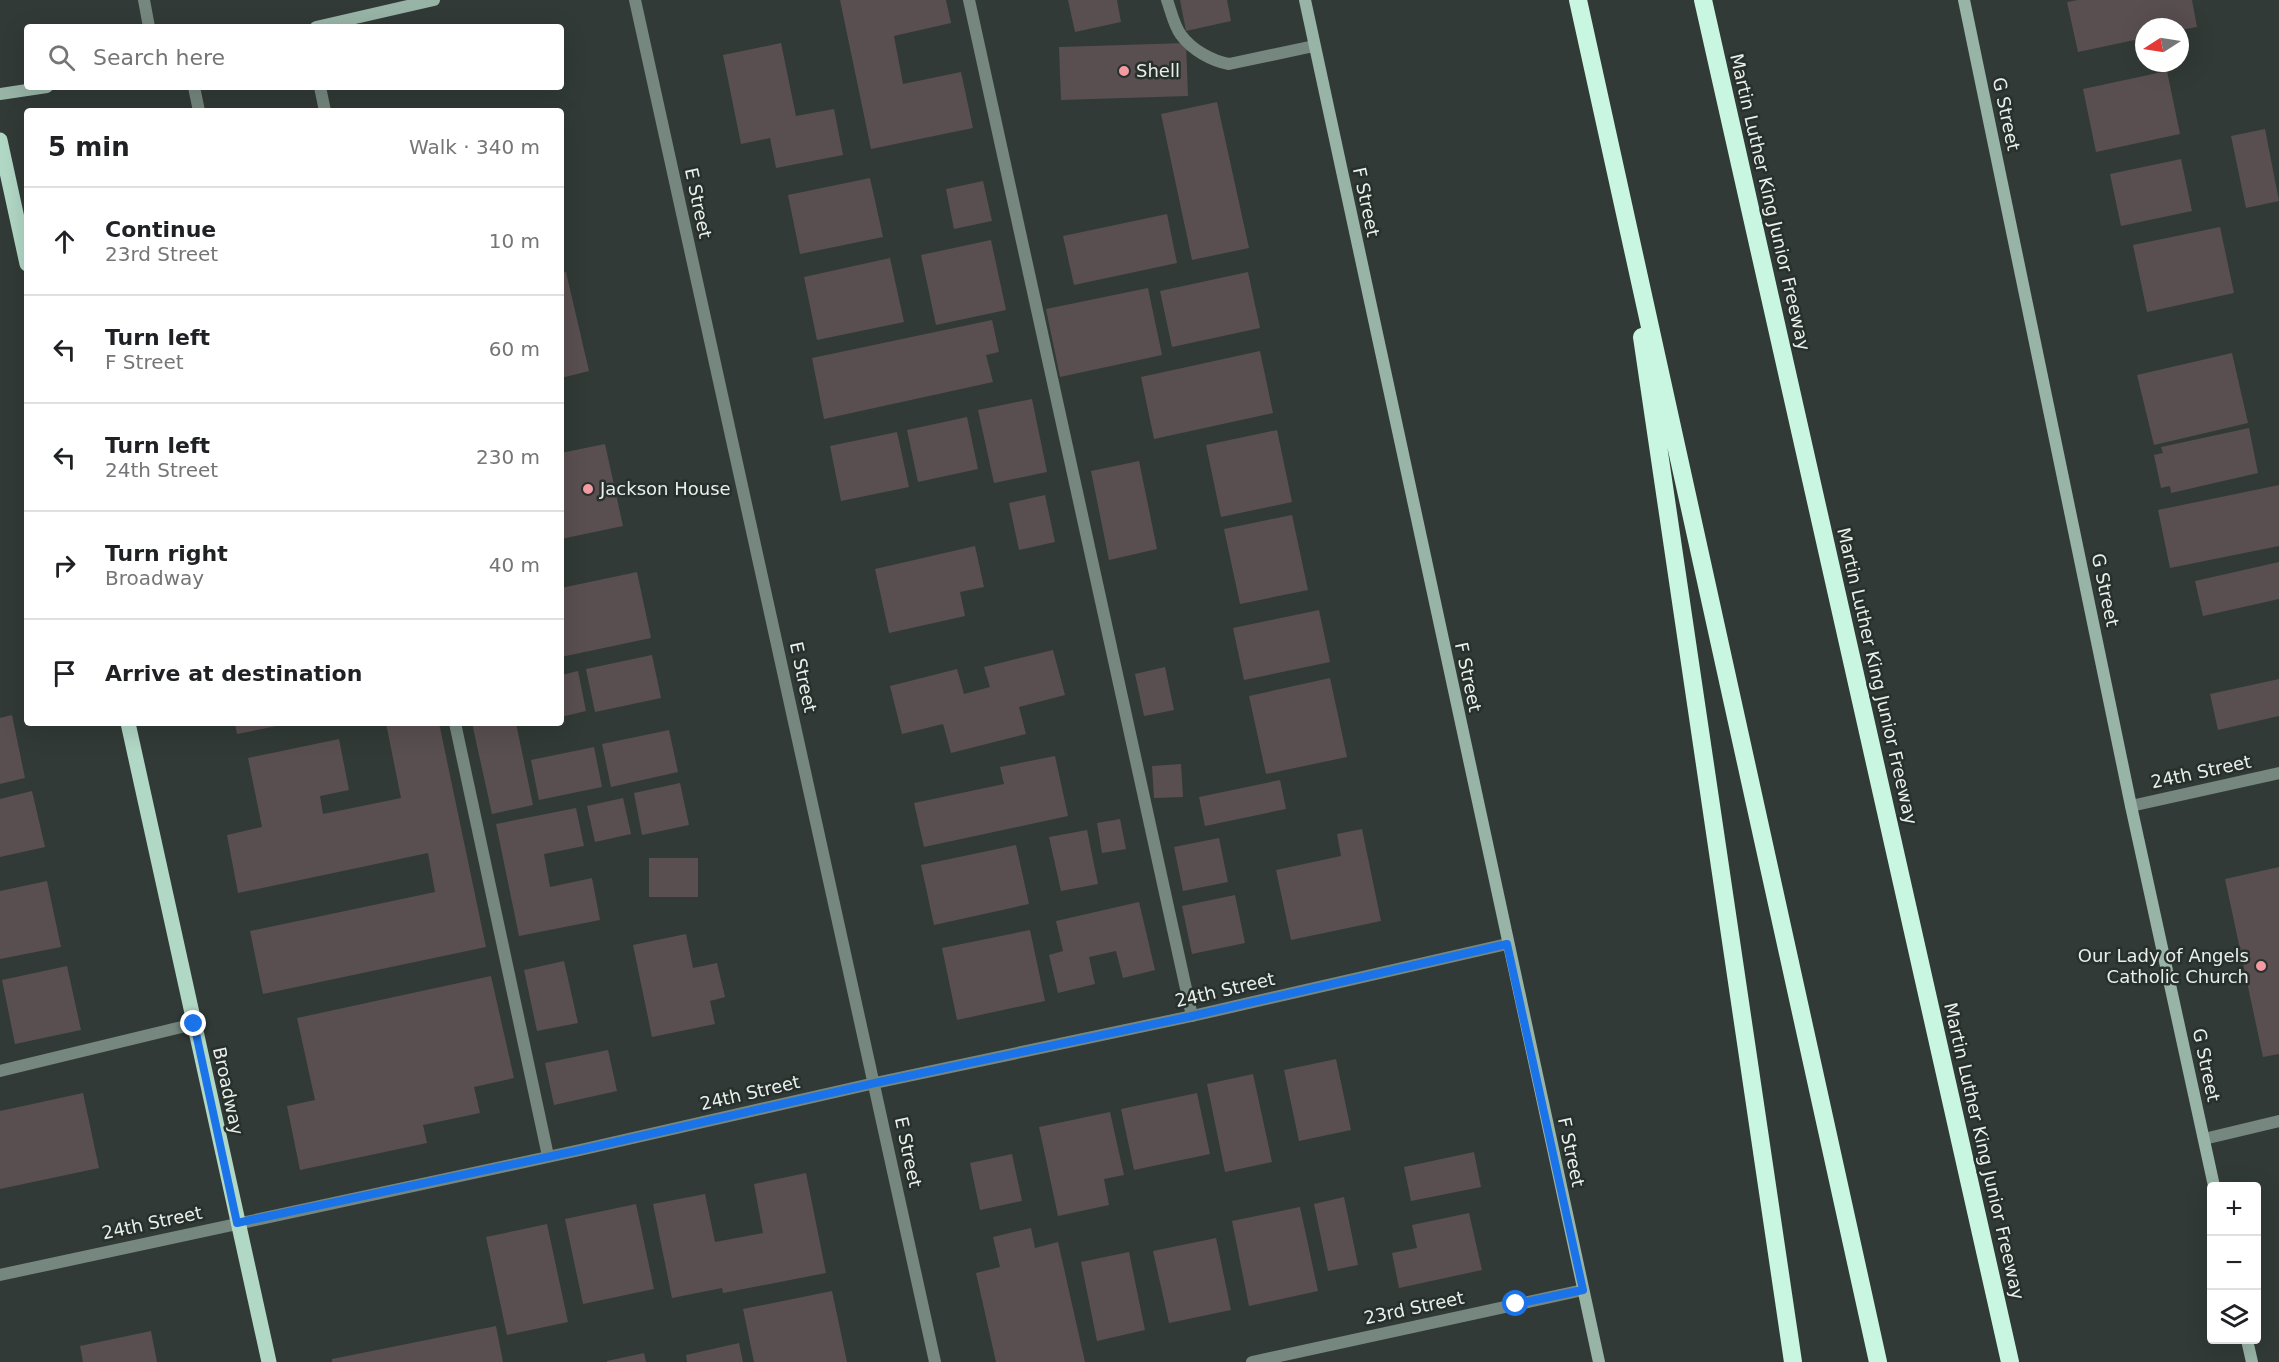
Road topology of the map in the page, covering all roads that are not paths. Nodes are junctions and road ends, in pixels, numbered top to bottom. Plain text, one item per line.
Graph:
1 (144, 0) edge
2 (434, 0) edge
3 (635, 0) edge
4 (969, 0) edge
5 (1167, 0) edge
6 (1305, 0) edge
7 (1578, 0) edge
8 (1703, 0) edge
9 (1965, 0) edge
10 (148, 24) edge
11 (329, 24) edge
12 (1314, 46) junction
13 (27, 90) edge
14 (196, 90) edge
15 (321, 90) edge
16 (0, 94) edge
17 (198, 108) edge
18 (324, 108) edge
19 (0, 140) edge
20 (1619, 180) junction
21 (24, 250) edge
22 (129, 726) edge
23 (456, 726) edge
24 (2279, 773) edge
25 (2131, 806) junction
26 (1507, 944) junction
27 (1192, 1016) junction
28 (194, 1024) junction
29 (0, 1071) edge
30 (875, 1083) junction
31 (2279, 1121) edge
32 (2204, 1139) junction
33 (548, 1156) junction
34 (2213, 1182) edge
35 (237, 1223) junction
36 (0, 1275) edge
37 (1583, 1290) junction
38 (2248, 1344) edge
39 (269, 1362) edge
40 (935, 1362) edge
41 (1252, 1362) edge
42 (1599, 1362) edge
43 (1793, 1362) edge
44 (1878, 1362) edge
45 (2010, 1362) edge
46 (2252, 1362) edge

1 - 10 street
2 - 11 main road
3 - 30 street, E Street
4 - 27 street
5 - 12 street
6 - 12 main road, F Street
7 - 20 highway
8 - 45 highway, Martin Luther King Junior Freeway
9 - 25 main road, G Street
12 - 26 main road, F Street
13 - 16 main road
14 - 17 street
15 - 18 street
19 - 21 main road
20 - 43 highway
20 - 44 highway
22 - 28 main road, Broadway
23 - 33 street
24 - 25 street, 24th Street
25 - 32 main road, G Street
26 - 27 street, 24th Street
26 - 37 main road, F Street
27 - 30 street, 24th Street
28 - 29 street
28 - 35 main road, Broadway
30 - 33 street, 24th Street
30 - 40 street, E Street
31 - 32 street
32 - 34 main road, G Street
33 - 35 street, 24th Street
35 - 36 street, 24th Street
35 - 39 main road, Broadway
37 - 41 street, 23rd Street
37 - 42 main road, F Street
38 - 46 main road

